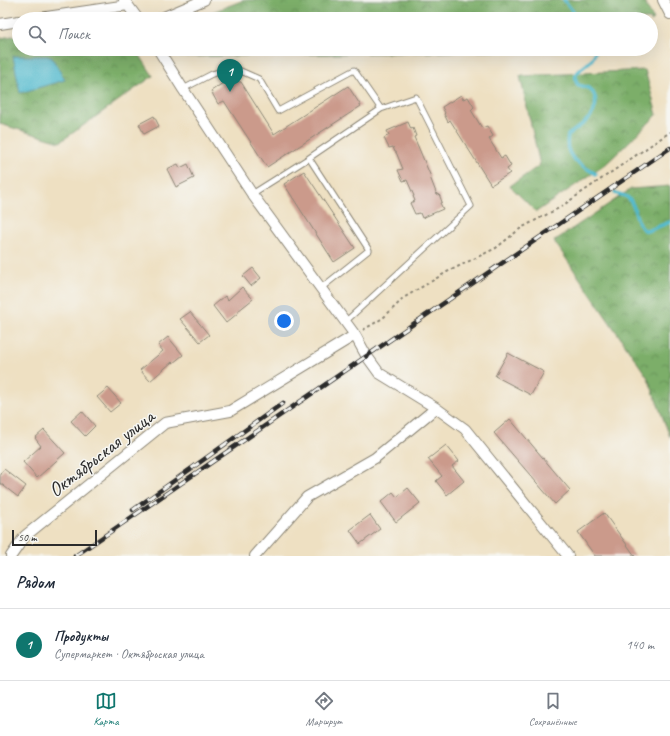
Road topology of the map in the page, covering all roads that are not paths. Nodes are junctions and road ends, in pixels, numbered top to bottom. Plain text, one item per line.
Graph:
1 (204, 0) edge
2 (663, 0) edge
3 (126, 2) edge
4 (71, 12) edge
5 (133, 12) edge
6 (176, 12) edge
7 (670, 14) edge
8 (12, 22) edge
9 (0, 24) edge
10 (162, 56) edge
11 (183, 89) junction
12 (381, 109) junction
13 (309, 158) junction
14 (252, 194) junction
15 (320, 288) junction
16 (345, 322) junction
17 (355, 335) junction
18 (436, 408) junction
19 (11, 556) edge
20 (255, 556) edge
21 (568, 556) edge

1 - 6 street
2 - 7 street
3 - 4 street
3 - 5 street
8 - 9 street
10 - 11 street
11 - 12 lane
11 - 14 street
12 - 13 lane
12 - 16 lane
13 - 14 lane
13 - 15 lane
14 - 15 street
15 - 16 street
16 - 17 street
17 - 18 street
17 - 19 street, Октябрьская улица
18 - 20 street
18 - 21 street

